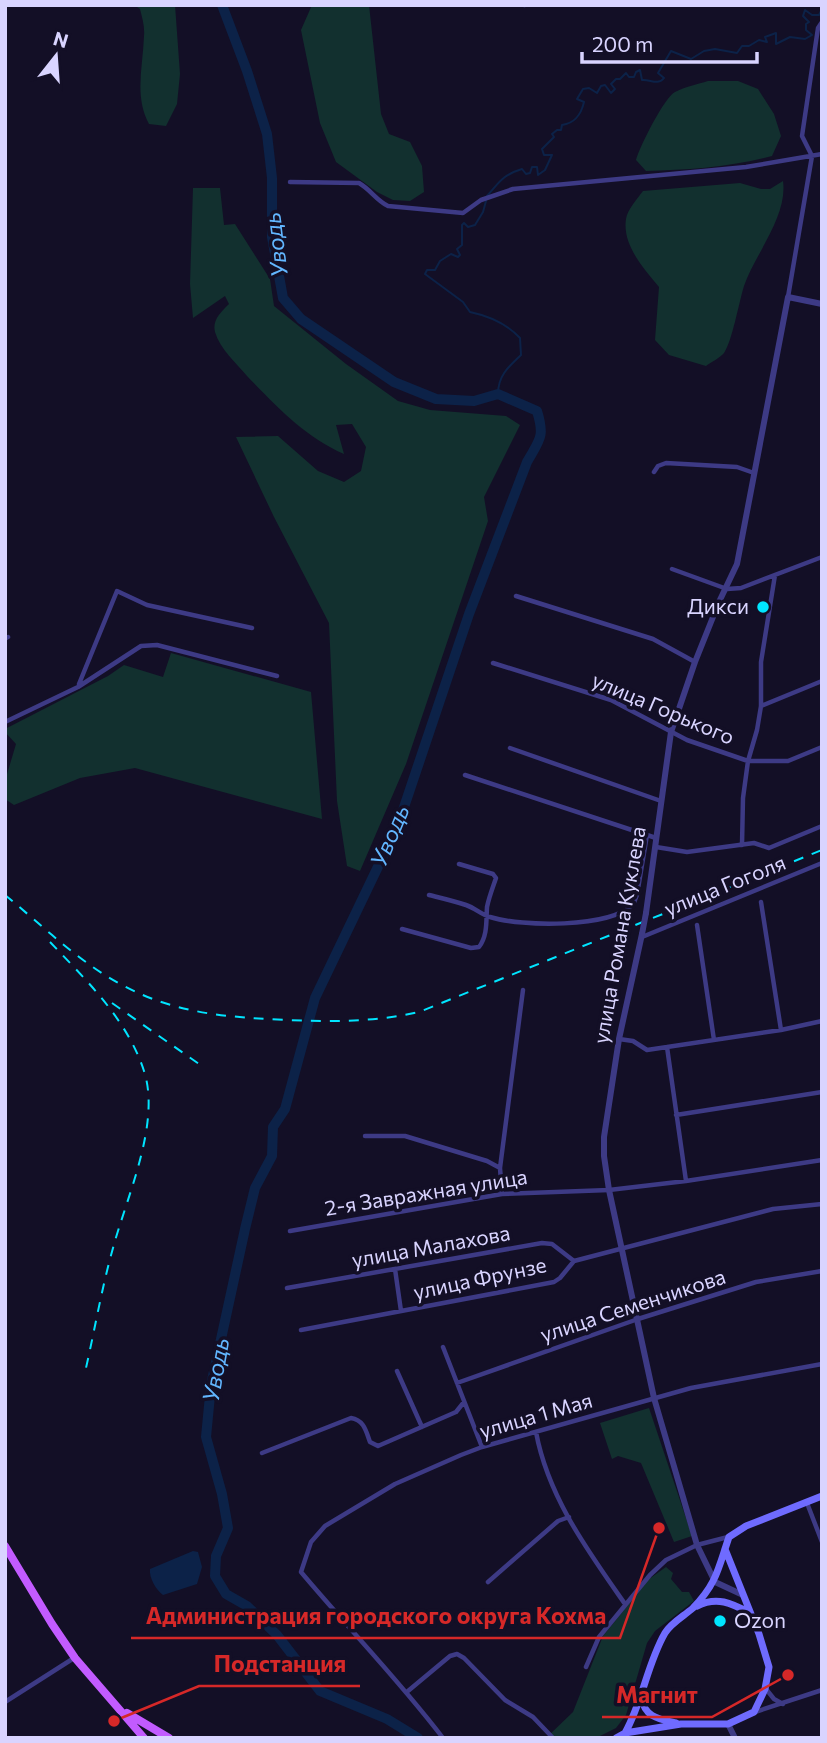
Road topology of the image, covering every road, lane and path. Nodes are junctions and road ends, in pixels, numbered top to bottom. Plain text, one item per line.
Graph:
1 (822, 22) edge
2 (822, 154) edge
3 (812, 156) junction
4 (290, 182) dead end
5 (788, 297) junction
6 (822, 304) edge
7 (653, 472) dead end
8 (754, 473) junction
9 (822, 556) edge
10 (672, 569) dead end
11 (775, 575) junction
12 (727, 589) junction
13 (516, 596) dead end
14 (252, 628) dead end
15 (695, 662) junction
16 (493, 663) dead end
17 (278, 676) dead end
18 (822, 681) edge
19 (78, 687) junction
20 (761, 706) junction
21 (5, 722) edge
22 (671, 732) junction
23 (822, 747) edge
24 (510, 748) dead end
25 (748, 761) junction
26 (465, 775) dead end
27 (661, 801) junction
28 (822, 826) edge
29 (647, 835) junction
30 (657, 838) junction
31 (742, 845) junction
32 (656, 847) junction
33 (822, 863) edge
34 (458, 864) dead end
35 (429, 895) dead end
36 (761, 902) dead end
37 (488, 917) junction
38 (697, 925) dead end
39 (402, 929) dead end
40 (641, 936) junction
41 (523, 990) dead end
42 (822, 1021) edge
43 (781, 1030) junction
44 (619, 1039) junction
45 (714, 1040) junction
46 (667, 1047) junction
47 (822, 1092) edge
48 (676, 1115) junction
49 (365, 1136) dead end
50 (822, 1160) edge
51 (500, 1168) junction
52 (686, 1181) junction
53 (609, 1190) junction
54 (502, 1194) junction
55 (822, 1204) edge
56 (290, 1231) dead end
57 (622, 1250) junction
58 (574, 1261) junction
59 (395, 1269) junction
60 (822, 1271) edge
61 (287, 1288) dead end
62 (401, 1311) junction
63 (638, 1319) junction
64 (301, 1331) dead end
65 (443, 1347) dead end
66 (822, 1364) edge
67 (397, 1371) dead end
68 (457, 1383) junction
69 (654, 1398) junction
70 (464, 1402) junction
71 (422, 1427) junction
72 (536, 1433) junction
73 (482, 1447) junction
74 (262, 1453) dead end
75 (822, 1496) edge
76 (807, 1502) junction
77 (569, 1517) junction
78 (729, 1537) junction
79 (822, 1542) edge
80 (697, 1545) junction
81 (5, 1546) edge
82 (725, 1548) junction
83 (488, 1582) dead end
84 (715, 1582) junction
85 (744, 1595) junction
86 (625, 1605) junction
87 (693, 1607) junction
88 (750, 1613) junction
89 (75, 1658) junction
90 (586, 1667) dead end
91 (765, 1689) junction
92 (643, 1690) junction
93 (822, 1690) edge
94 (408, 1691) junction
95 (5, 1702) edge
96 (783, 1704) junction
97 (118, 1707) junction
98 (754, 1712) junction
99 (681, 1724) junction
100 (728, 1724) junction
101 (625, 1733) junction
102 (144, 1738) edge
103 (169, 1738) edge
104 (443, 1738) edge
105 (553, 1738) edge
106 (615, 1738) edge
107 (734, 1738) edge

1 - 3 street
2 - 3 street
3 - 4 street
3 - 5 street
5 - 6 street
5 - 8 street, улица Романа Куклева
7 - 8 street
8 - 12 street, улица Романа Куклева
9 - 11 street
10 - 12 street
11 - 12 street
11 - 20 street
12 - 15 street, улица Романа Куклева
13 - 15 street
14 - 19 street
15 - 22 street, улица Романа Куклева
16 - 22 street, улица Горького
17 - 19 street
18 - 20 street
19 - 21 street
20 - 25 street
22 - 25 street, улица Горького
22 - 27 street, улица Романа Куклева
23 - 25 street, улица Горького
24 - 27 street
25 - 31 street
26 - 29 street
27 - 30 street, улица Романа Куклева
28 - 31 street
29 - 30 street
29 - 37 street
30 - 32 street, улица Романа Куклева
31 - 32 street
32 - 40 street, улица Романа Куклева, bridge
33 - 40 street, улица Гоголя
34 - 37 street
35 - 37 street
36 - 43 street
37 - 39 street
38 - 45 street
40 - 44 street, улица Романа Куклева
41 - 51 street
42 - 43 street
43 - 45 street
44 - 46 street
44 - 53 street, улица Романа Куклева
45 - 46 street
46 - 48 street
47 - 48 street
48 - 52 street
49 - 51 street
50 - 52 street, 2-я Завражная улица
51 - 54 street
52 - 53 street, 2-я Завражная улица
53 - 54 street, 2-я Завражная улица
53 - 57 street, улица Романа Куклева
54 - 56 street, 2-я Завражная улица
55 - 57 street, улица Фрунзе
57 - 58 street, улица Фрунзе
57 - 63 street, улица Романа Куклева
58 - 59 street, улица Малахова
58 - 62 street, улица Фрунзе
59 - 61 street, улица Малахова
59 - 62 street
60 - 63 street, улица Семенчикова
62 - 64 street, улица Фрунзе
63 - 68 street, улица Семенчикова
63 - 69 street, улица Романа Куклева
65 - 68 street
66 - 69 street, улица 1 Мая
67 - 71 street
68 - 70 street
69 - 72 street, улица 1 Мая
69 - 80 street, улица Романа Куклева
70 - 71 street
70 - 73 street
71 - 74 street
72 - 73 street, улица 1 Мая
72 - 77 street
73 - 94 street, улица 1 Мая
75 - 76 main road
76 - 78 main road
76 - 79 street
77 - 83 street
77 - 86 street
78 - 80 street
78 - 82 main road
80 - 84 street, улица Романа Куклева
80 - 86 street
81 - 89 main road
82 - 84 main road
82 - 85 main road
84 - 85 street
84 - 87 main road
85 - 88 main road
86 - 90 street
87 - 88 main road
87 - 92 main road
88 - 91 main road
89 - 95 street
89 - 97 main road
91 - 96 street
91 - 98 main road
92 - 99 main road
92 - 101 main road
93 - 96 street
94 - 104 street
94 - 105 street
96 - 98 street
97 - 102 main road
97 - 103 main road
98 - 100 main road
99 - 100 main road
99 - 101 main road
100 - 107 street
101 - 106 main road

